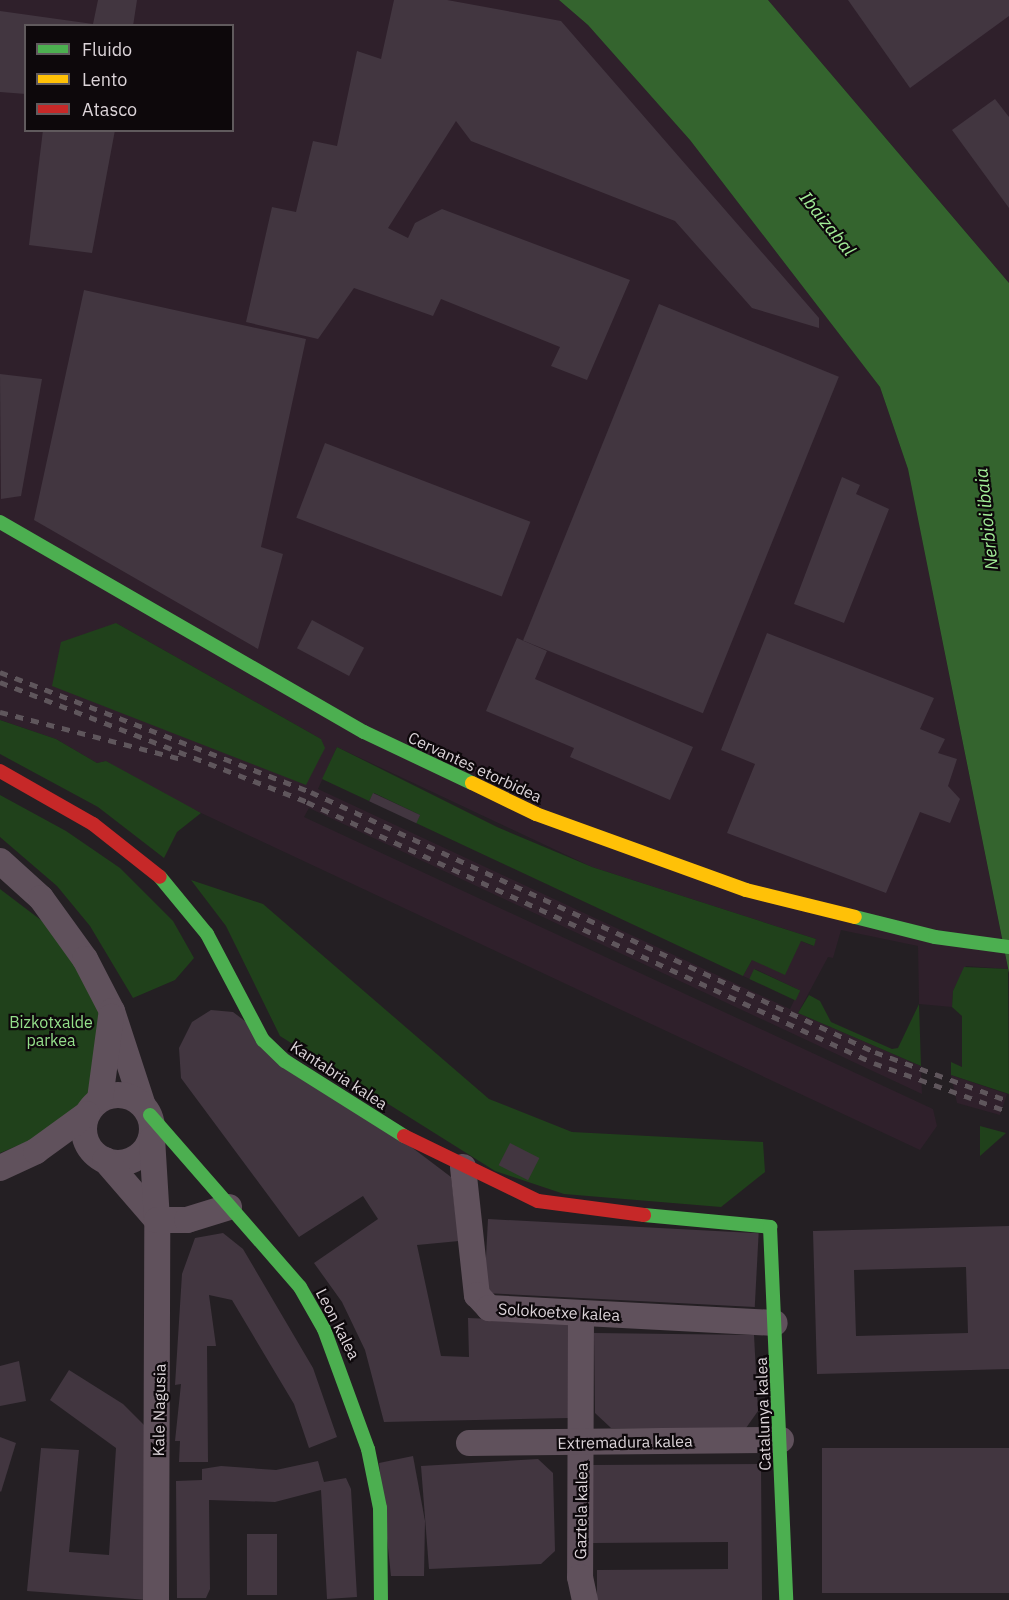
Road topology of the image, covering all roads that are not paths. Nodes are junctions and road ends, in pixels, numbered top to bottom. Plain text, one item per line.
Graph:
1 (0, 522) edge
2 (0, 771) edge
3 (0, 861) edge
4 (1009, 947) edge
5 (112, 1011) junction
6 (94, 1107) junction
7 (148, 1119) junction
8 (36, 1151) junction
9 (99, 1156) junction
10 (1, 1166) edge
11 (463, 1167) junction
12 (229, 1208) junction
13 (157, 1220) junction
14 (770, 1227) joint
15 (581, 1313) junction
16 (775, 1323) junction
17 (781, 1440) junction
18 (469, 1443) dead end
19 (583, 1444) junction
20 (156, 1600) edge
21 (381, 1600) edge
22 (585, 1600) edge
23 (786, 1600) edge

1 - 4 street, Cervantes etorbidea
2 - 11 street, Kantabria kalea
3 - 5 street, Kale Nagusia
5 - 6 street
5 - 7 street, Kale Nagusia
6 - 7 street
6 - 8 street
6 - 9 street
7 - 9 street
7 - 12 street, Leon kalea
7 - 13 street, Kale Nagusia
8 - 9 street
8 - 10 street
9 - 13 street
11 - 14 street, Kantabria kalea
11 - 15 street, Solokoetxe kalea
12 - 13 street
12 - 21 street, Leon kalea
13 - 20 street, Kale Nagusia
14 - 16 street, Catalunya kalea
15 - 16 street, Solokoetxe kalea
15 - 19 street, Gaztela kalea
16 - 17 street, Catalunya kalea
17 - 19 street, Extremadura kalea
17 - 23 street, Catalunya kalea
18 - 19 street, Extremadura kalea
19 - 22 street, Gaztela kalea

